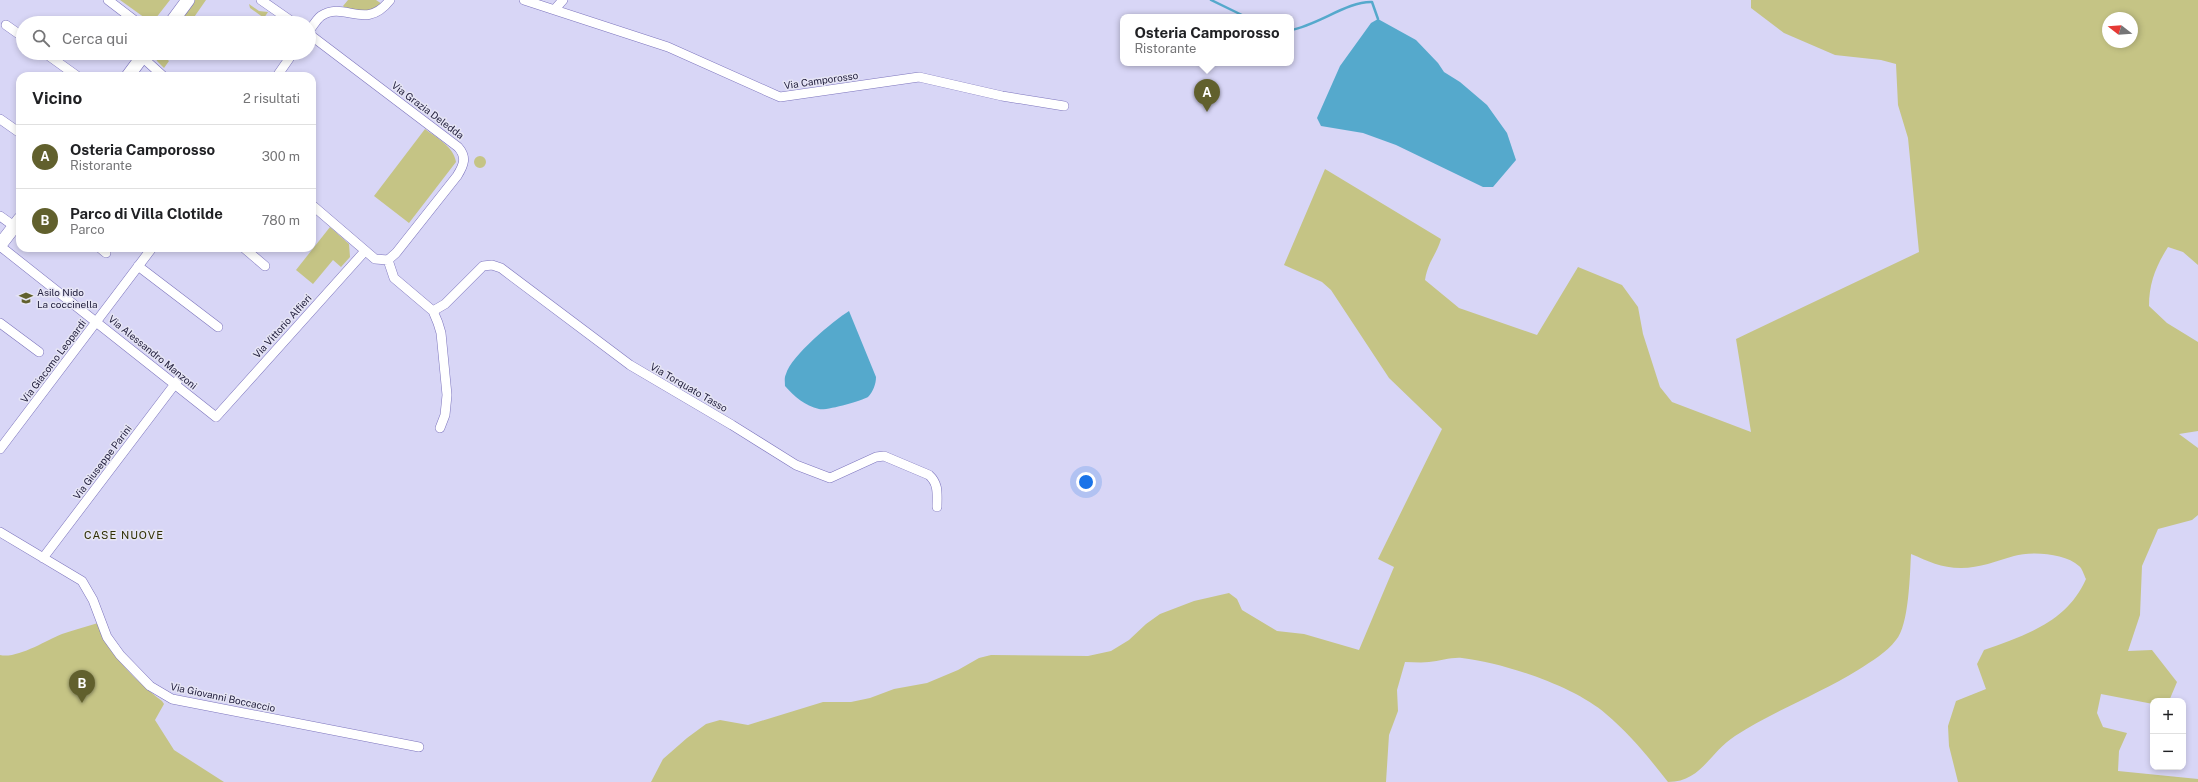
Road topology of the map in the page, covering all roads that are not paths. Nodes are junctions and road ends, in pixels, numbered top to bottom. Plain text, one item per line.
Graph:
1 (108, 0) edge
2 (179, 0) edge
3 (188, 0) edge
4 (260, 0) edge
5 (390, 0) edge
6 (524, 0) edge
7 (563, 0) edge
8 (555, 9) junction
9 (129, 16) edge
10 (169, 16) edge
11 (176, 16) edge
12 (284, 16) edge
13 (316, 22) edge
14 (6, 24) dead end
15 (16, 32) edge
16 (316, 37) edge
17 (55, 60) edge
18 (139, 60) edge
19 (148, 60) edge
20 (289, 60) edge
21 (71, 72) edge
22 (131, 72) edge
23 (159, 72) edge
24 (280, 72) edge
25 (1064, 106) dead end
26 (0, 119) edge
27 (16, 130) edge
28 (316, 208) edge
29 (0, 216) edge
30 (16, 222) edge
31 (16, 223) edge
32 (0, 246) edge
33 (365, 251) junction
34 (149, 252) edge
35 (249, 252) edge
36 (388, 260) junction
37 (138, 266) junction
38 (265, 266) dead end
39 (433, 311) junction
40 (96, 321) junction
41 (0, 323) edge
42 (218, 327) dead end
43 (39, 352) dead end
44 (177, 382) junction
45 (216, 417) joint
46 (440, 428) dead end
47 (0, 449) edge
48 (937, 507) dead end
49 (0, 532) edge
50 (43, 558) junction
51 (419, 747) dead end

1 - 9 street
2 - 10 street
3 - 11 street
4 - 12 street
5 - 13 street
6 - 8 street, Via Camporosso
7 - 8 street
8 - 25 street, Via Camporosso
14 - 15 street
16 - 36 street, Via Grazia Deledda
17 - 21 street
18 - 22 street
19 - 23 street
20 - 24 street
26 - 27 street
28 - 33 street
29 - 30 street
31 - 32 street
32 - 40 street, Via Alessandro Manzoni
33 - 36 street
33 - 45 street, Via Vittorio Alfieri
34 - 37 street, Via Giacomo Leopardi
35 - 38 street
36 - 39 street
37 - 40 street, Via Giacomo Leopardi
37 - 42 street
39 - 46 street
39 - 48 street, Via Torquato Tasso
40 - 44 street, Via Alessandro Manzoni
40 - 47 street, Via Giacomo Leopardi
41 - 43 street
44 - 45 street, Via Alessandro Manzoni
44 - 50 street, Via Giuseppe Parini
49 - 50 street, Via Giovanni Boccaccio
50 - 51 street, Via Giovanni Boccaccio

